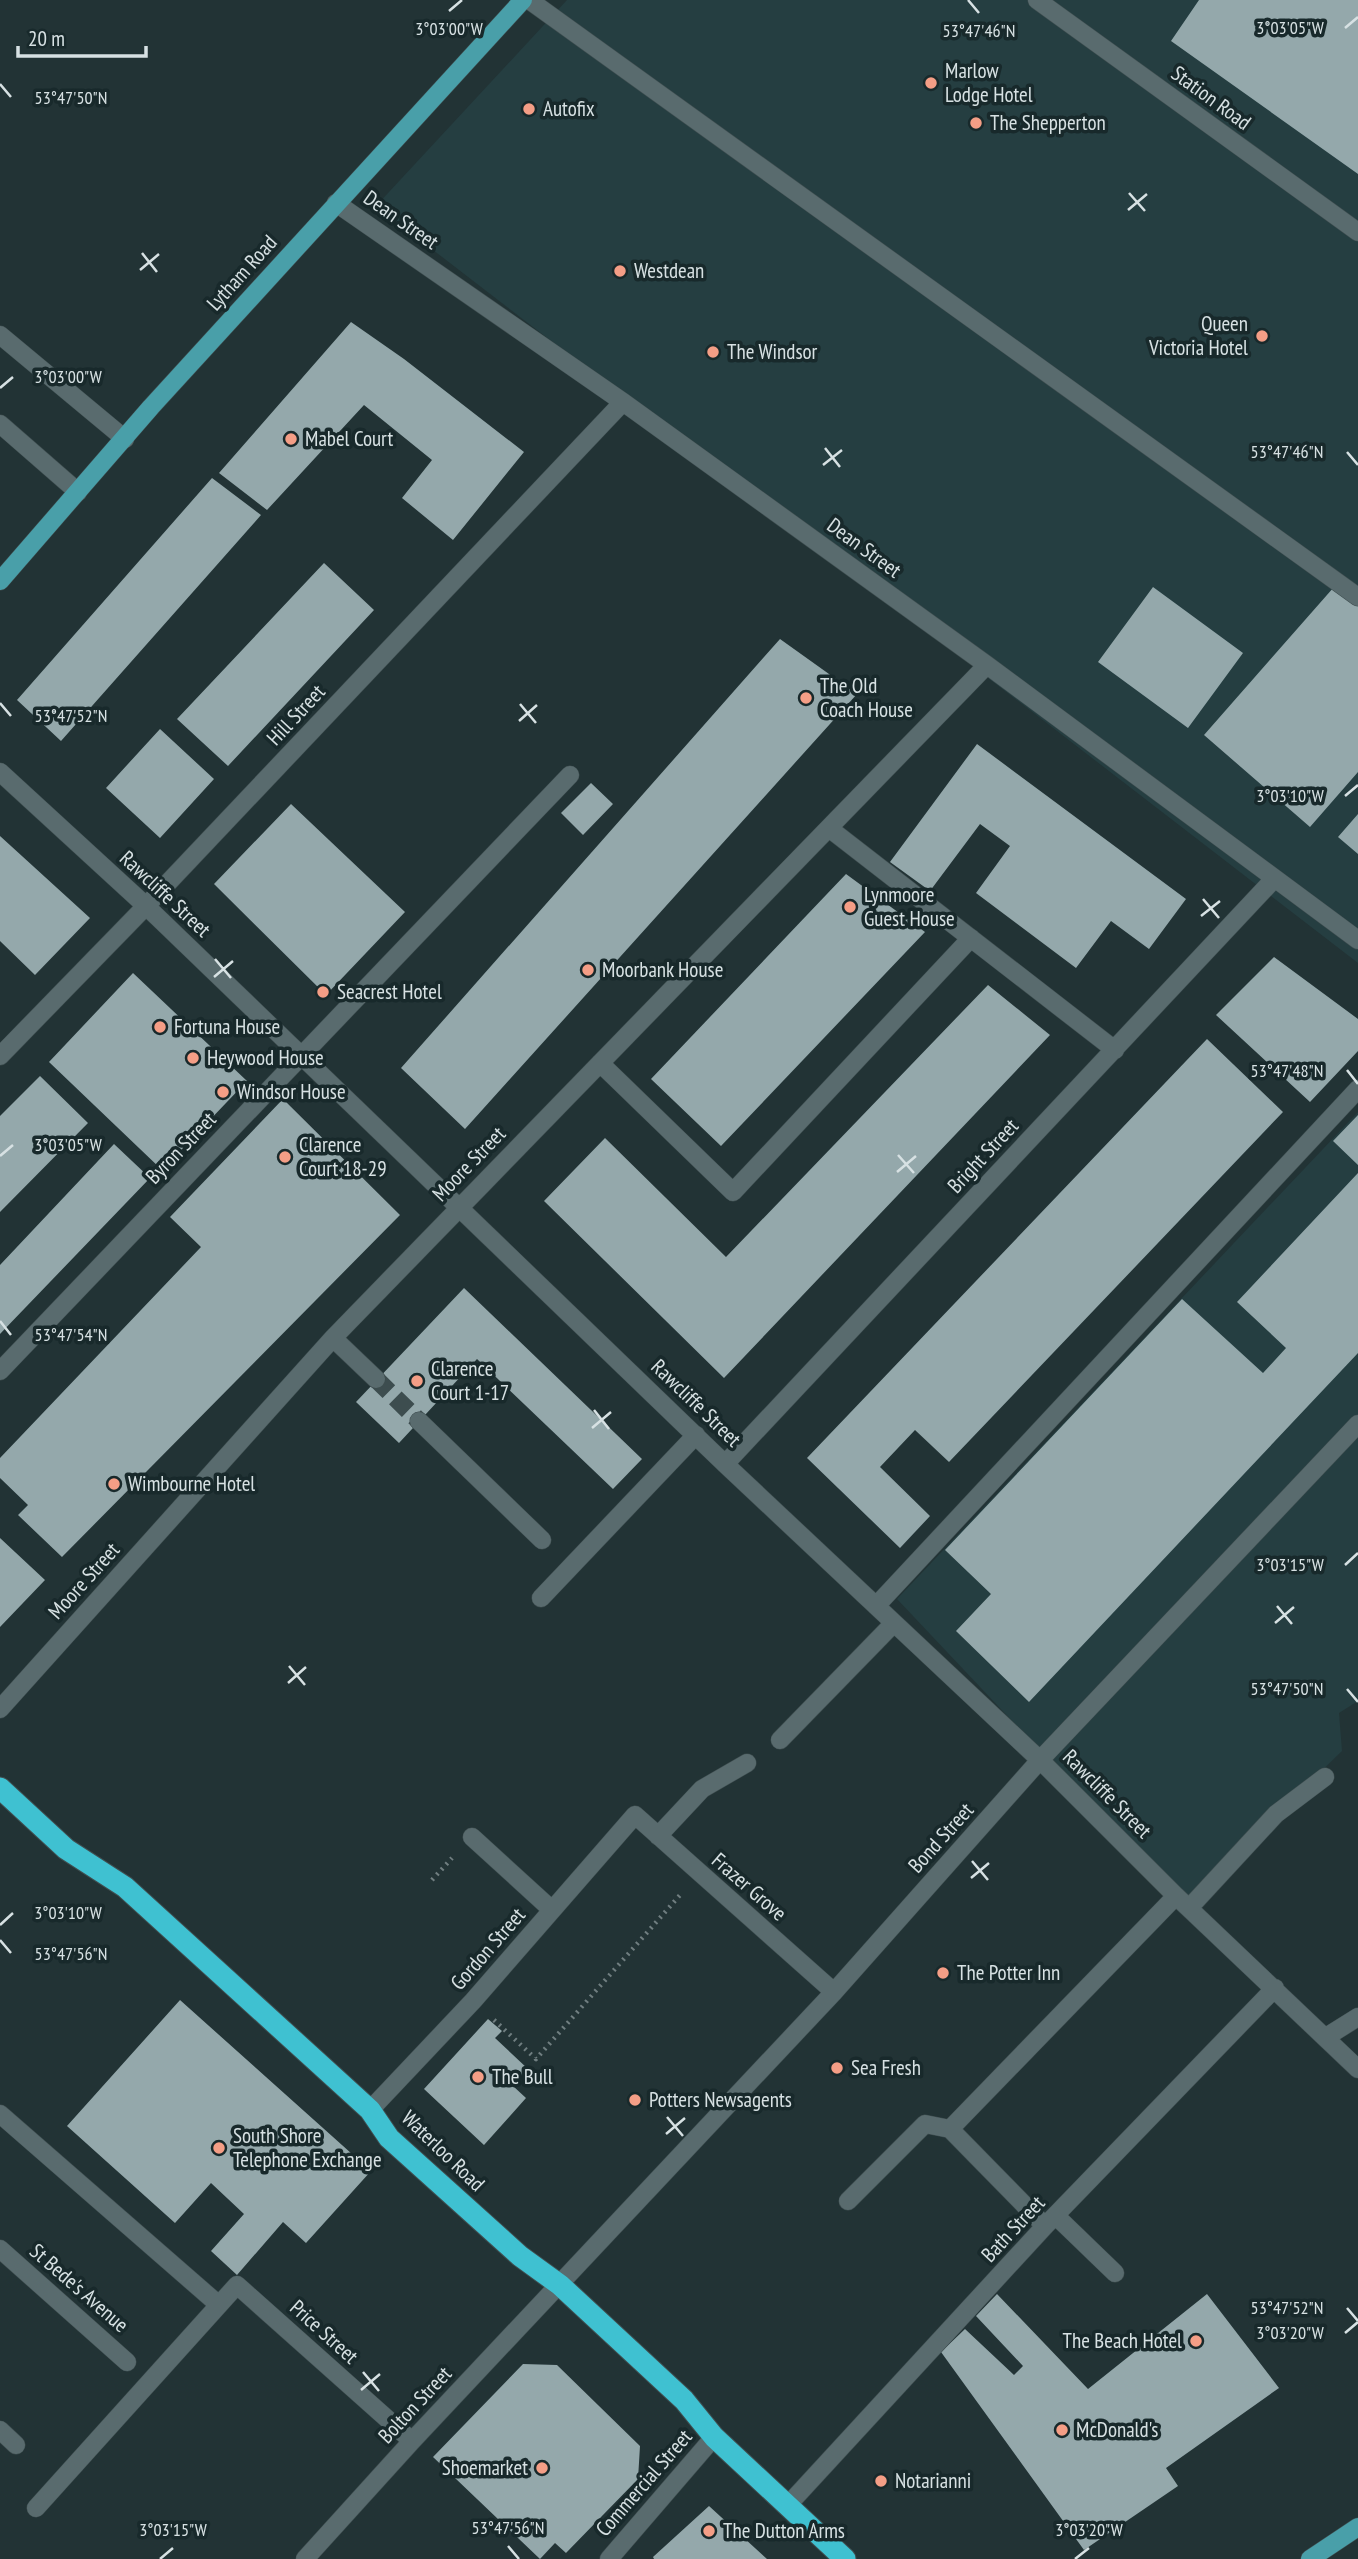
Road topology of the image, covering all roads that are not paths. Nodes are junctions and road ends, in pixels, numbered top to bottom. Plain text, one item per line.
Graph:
1 (523, 0) edge
2 (529, 0) edge
3 (1037, 0) edge
4 (336, 203) junction
5 (1358, 232) edge
6 (0, 335) edge
7 (623, 402) junction
8 (0, 424) edge
9 (125, 439) junction
10 (78, 492) junction
11 (0, 581) edge
12 (1358, 597) edge
13 (987, 665) junction
14 (0, 772) edge
15 (570, 775) dead end
16 (830, 829) junction
17 (1274, 879) junction
18 (146, 906) junction
19 (971, 938) junction
20 (1358, 940) edge
21 (1115, 1050) junction
22 (301, 1055) junction
23 (0, 1056) edge
24 (600, 1063) junction
25 (1358, 1090) edge
26 (460, 1206) junction
27 (333, 1338) junction
28 (0, 1371) edge
29 (376, 1379) tunnel mouth
30 (419, 1421) tunnel mouth
31 (1358, 1424) edge
32 (696, 1435) junction
33 (725, 1464) junction
34 (542, 1540) dead end
35 (541, 1598) dead end
36 (876, 1606) junction
37 (894, 1623) junction
38 (0, 1709) edge
39 (780, 1740) dead end
40 (1040, 1760) junction
41 (747, 1763) dead end
42 (1325, 1777) dead end
43 (0, 1788) edge
44 (635, 1815) joint
45 (659, 1836) junction
46 (472, 1837) dead end
47 (1183, 1902) junction
48 (552, 1910) junction
49 (1275, 1988) junction
50 (834, 1992) junction
51 (1358, 2017) edge
52 (1326, 2037) junction
53 (1358, 2069) edge
54 (370, 2110) junction
55 (0, 2113) edge
56 (950, 2129) junction
57 (848, 2201) dead end
58 (1051, 2221) junction
59 (0, 2249) edge
60 (1115, 2273) dead end
61 (560, 2285) junction
62 (219, 2305) junction
63 (127, 2361) dead end
64 (0, 2430) edge
65 (714, 2437) junction
66 (412, 2441) junction
67 (16, 2445) dead end
68 (788, 2505) junction
69 (36, 2508) dead end
70 (1358, 2527) edge
71 (306, 2559) edge
72 (609, 2559) edge
73 (845, 2559) edge
74 (1310, 2559) edge

1 - 4 main road, Lytham Road
2 - 12 street
3 - 5 street, Station Road
4 - 7 street, Dean Street
4 - 9 main road, Lytham Road
6 - 9 street
7 - 13 street, Dean Street
7 - 18 street, Hill Street
8 - 10 street
9 - 10 main road, Lytham Road
10 - 11 main road, Lytham Road
13 - 16 street, Moore Street
13 - 17 street, Dean Street
14 - 18 street, Rawcliffe Street
15 - 22 street, Byron Street
16 - 19 street
16 - 24 street, Moore Street
17 - 20 street, Dean Street
17 - 21 street, Bright Street
18 - 22 street, Rawcliffe Street
18 - 23 street, Hill Street
19 - 21 street
19 - 24 street
21 - 33 street, Bright Street
22 - 26 street, Rawcliffe Street
22 - 28 street, Byron Street
24 - 26 street, Moore Street
25 - 36 street
26 - 27 street, Moore Street
26 - 32 street, Rawcliffe Street
27 - 29 street
27 - 38 street, Moore Street
30 - 34 street
31 - 40 street, Bond Street
32 - 33 street, Rawcliffe Street
32 - 35 street
33 - 36 street, Rawcliffe Street
36 - 37 street, Rawcliffe Street
37 - 39 street
37 - 40 street, Rawcliffe Street
40 - 47 street, Rawcliffe Street
40 - 50 street, Bond Street
41 - 45 street
42 - 47 street
43 - 54 highway, Waterloo Road
44 - 45 street, Frazer Grove
44 - 48 street, Gordon Street
45 - 50 street, Frazer Grove
46 - 48 street
47 - 49 street, Rawcliffe Street
47 - 56 street
48 - 54 street, Gordon Street
49 - 52 street, Rawcliffe Street
49 - 58 street, Bath Street
50 - 61 street, Bond Street
51 - 52 street
52 - 53 street, Rawcliffe Street
54 - 61 highway, Waterloo Road
55 - 62 street
56 - 57 street
56 - 58 street
58 - 60 street
58 - 68 street, Bath Street
59 - 63 street, St Bede's Avenue
61 - 65 highway, Waterloo Road
61 - 66 street, Bolton Street
62 - 66 street, Price Street
62 - 69 street
64 - 67 street
65 - 68 highway, Waterloo Road
65 - 72 street, Commercial Street
66 - 71 street, Bolton Street
68 - 73 highway, Waterloo Road
70 - 74 main road

